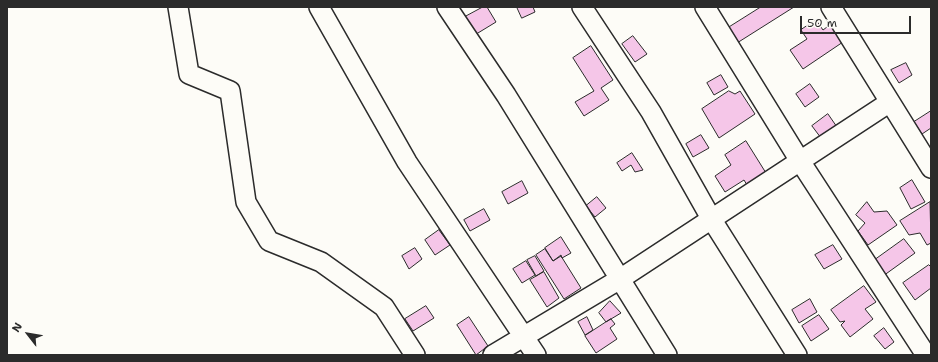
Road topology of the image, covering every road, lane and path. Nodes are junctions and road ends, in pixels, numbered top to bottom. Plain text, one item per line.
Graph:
1 (178, 7) edge
2 (319, 7) edge
3 (447, 7) edge
4 (582, 7) edge
5 (705, 7) edge
6 (831, 7) edge
7 (890, 102) junction
8 (800, 161) junction
9 (931, 168) edge
10 (712, 220) junction
11 (620, 279) junction
12 (524, 336) junction
13 (926, 353) edge
14 (416, 355) edge
15 (493, 355) edge
16 (536, 355) edge
17 (667, 355) edge
18 (797, 355) edge

1 - 14 street
2 - 12 street
3 - 11 street
4 - 10 street
5 - 8 street
6 - 7 street
7 - 8 street
7 - 9 street
8 - 10 street
8 - 13 street
10 - 11 street
10 - 18 street
11 - 12 street
11 - 17 street
12 - 15 street
12 - 16 street

